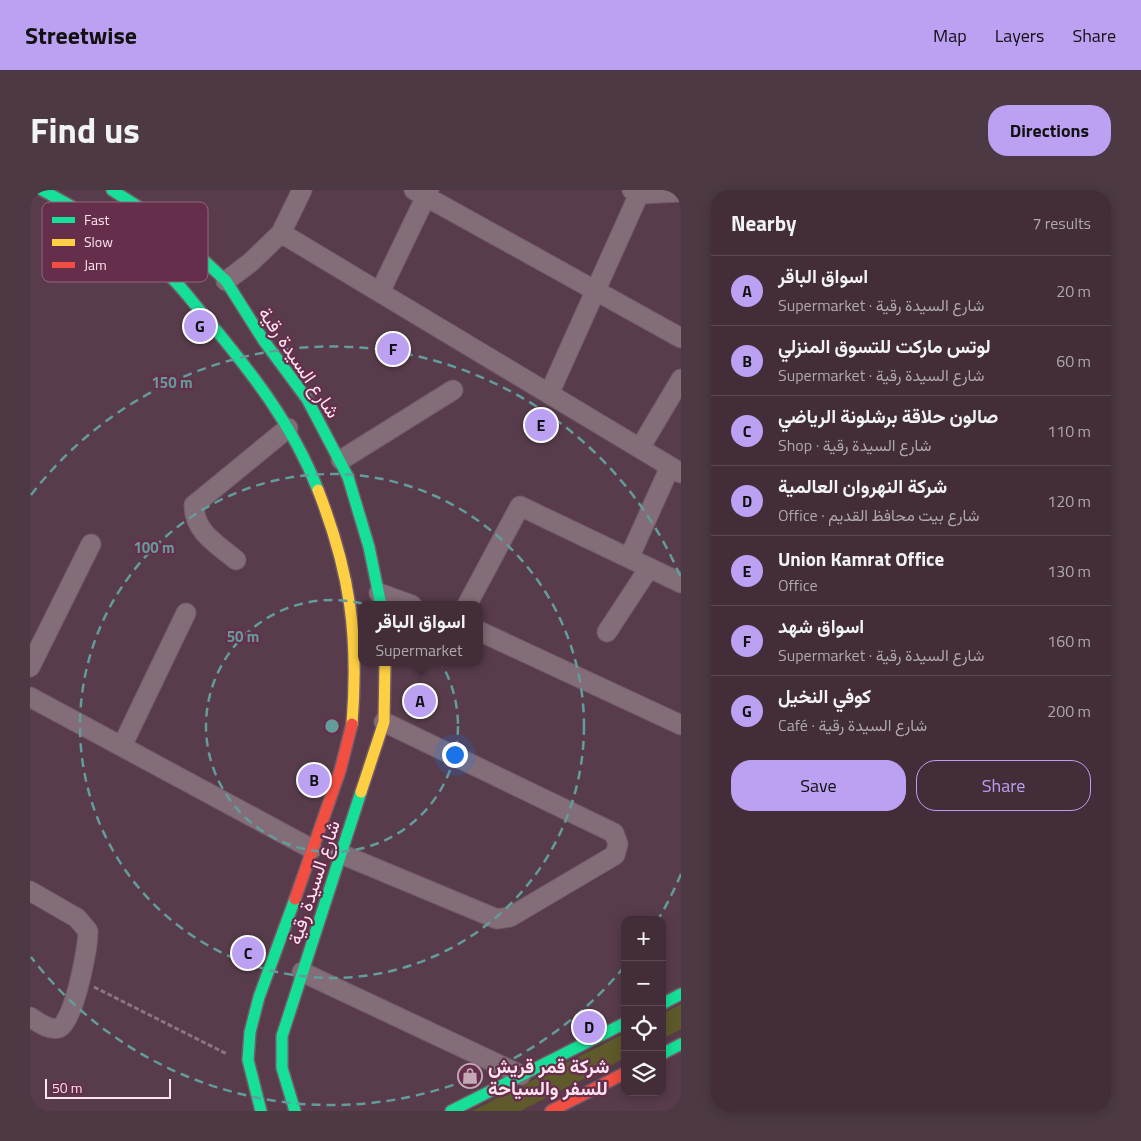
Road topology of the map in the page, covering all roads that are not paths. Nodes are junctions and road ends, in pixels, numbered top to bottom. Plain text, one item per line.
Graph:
1 (42, 190) edge
2 (112, 190) edge
3 (302, 190) edge
4 (423, 192) edge
5 (636, 192) edge
6 (681, 192) edge
7 (62, 202) edge
8 (131, 202) edge
9 (281, 233) junction
10 (208, 269) edge
11 (178, 282) edge
12 (222, 283) junction
13 (595, 291) junction
14 (380, 292) junction
15 (681, 338) edge
16 (681, 379) edge
17 (453, 390) dead end
18 (549, 394) junction
19 (288, 428) junction
20 (640, 448) junction
21 (341, 460) junction
22 (676, 470) edge
23 (91, 544) dead end
24 (629, 558) junction
25 (236, 560) dead end
26 (649, 568) junction
27 (681, 583) edge
28 (380, 599) edge
29 (469, 601) edge
30 (186, 613) dead end
31 (607, 632) dead end
32 (483, 633) edge
33 (386, 666) edge
34 (30, 667) edge
35 (30, 697) edge
36 (384, 722) junction
37 (681, 725) edge
38 (122, 746) junction
39 (312, 849) junction
40 (341, 854) junction
41 (30, 891) edge
42 (302, 972) junction
43 (681, 994) edge
44 (666, 1002) edge
45 (30, 1017) edge
46 (621, 1025) edge
47 (621, 1075) edge
48 (521, 1076) junction
49 (261, 1111) edge
50 (295, 1111) edge
51 (451, 1111) edge
52 (551, 1111) edge

1 - 7 main road, شارع السيدة رقية
2 - 8 main road, شارع السيدة رقية
3 - 9 street
4 - 13 street
4 - 14 street
5 - 6 street
5 - 13 street
9 - 12 street
9 - 14 street
10 - 12 main road, شارع السيدة رقية
11 - 19 main road, شارع السيدة رقية
12 - 21 main road, شارع السيدة رقية
13 - 15 street
13 - 18 street
14 - 18 street
16 - 20 street
17 - 21 street
18 - 20 street
19 - 25 street
19 - 39 main road, شارع السيدة رقية
20 - 22 street
21 - 28 main road, شارع السيدة رقية
22 - 24 street
23 - 34 street
24 - 26 street
24 - 29 street
26 - 27 street
26 - 31 street
30 - 38 street
32 - 37 street
33 - 36 main road, شارع السيدة رقية
35 - 38 street
36 - 40 main road, شارع السيدة رقية
36 - 40 street
38 - 39 street
39 - 49 main road, شارع السيدة رقية
40 - 42 main road, شارع السيدة رقية
41 - 45 street
42 - 48 street
42 - 50 main road, شارع السيدة رقية
43 - 44 main road
46 - 48 main road
47 - 52 main road
48 - 51 main road

